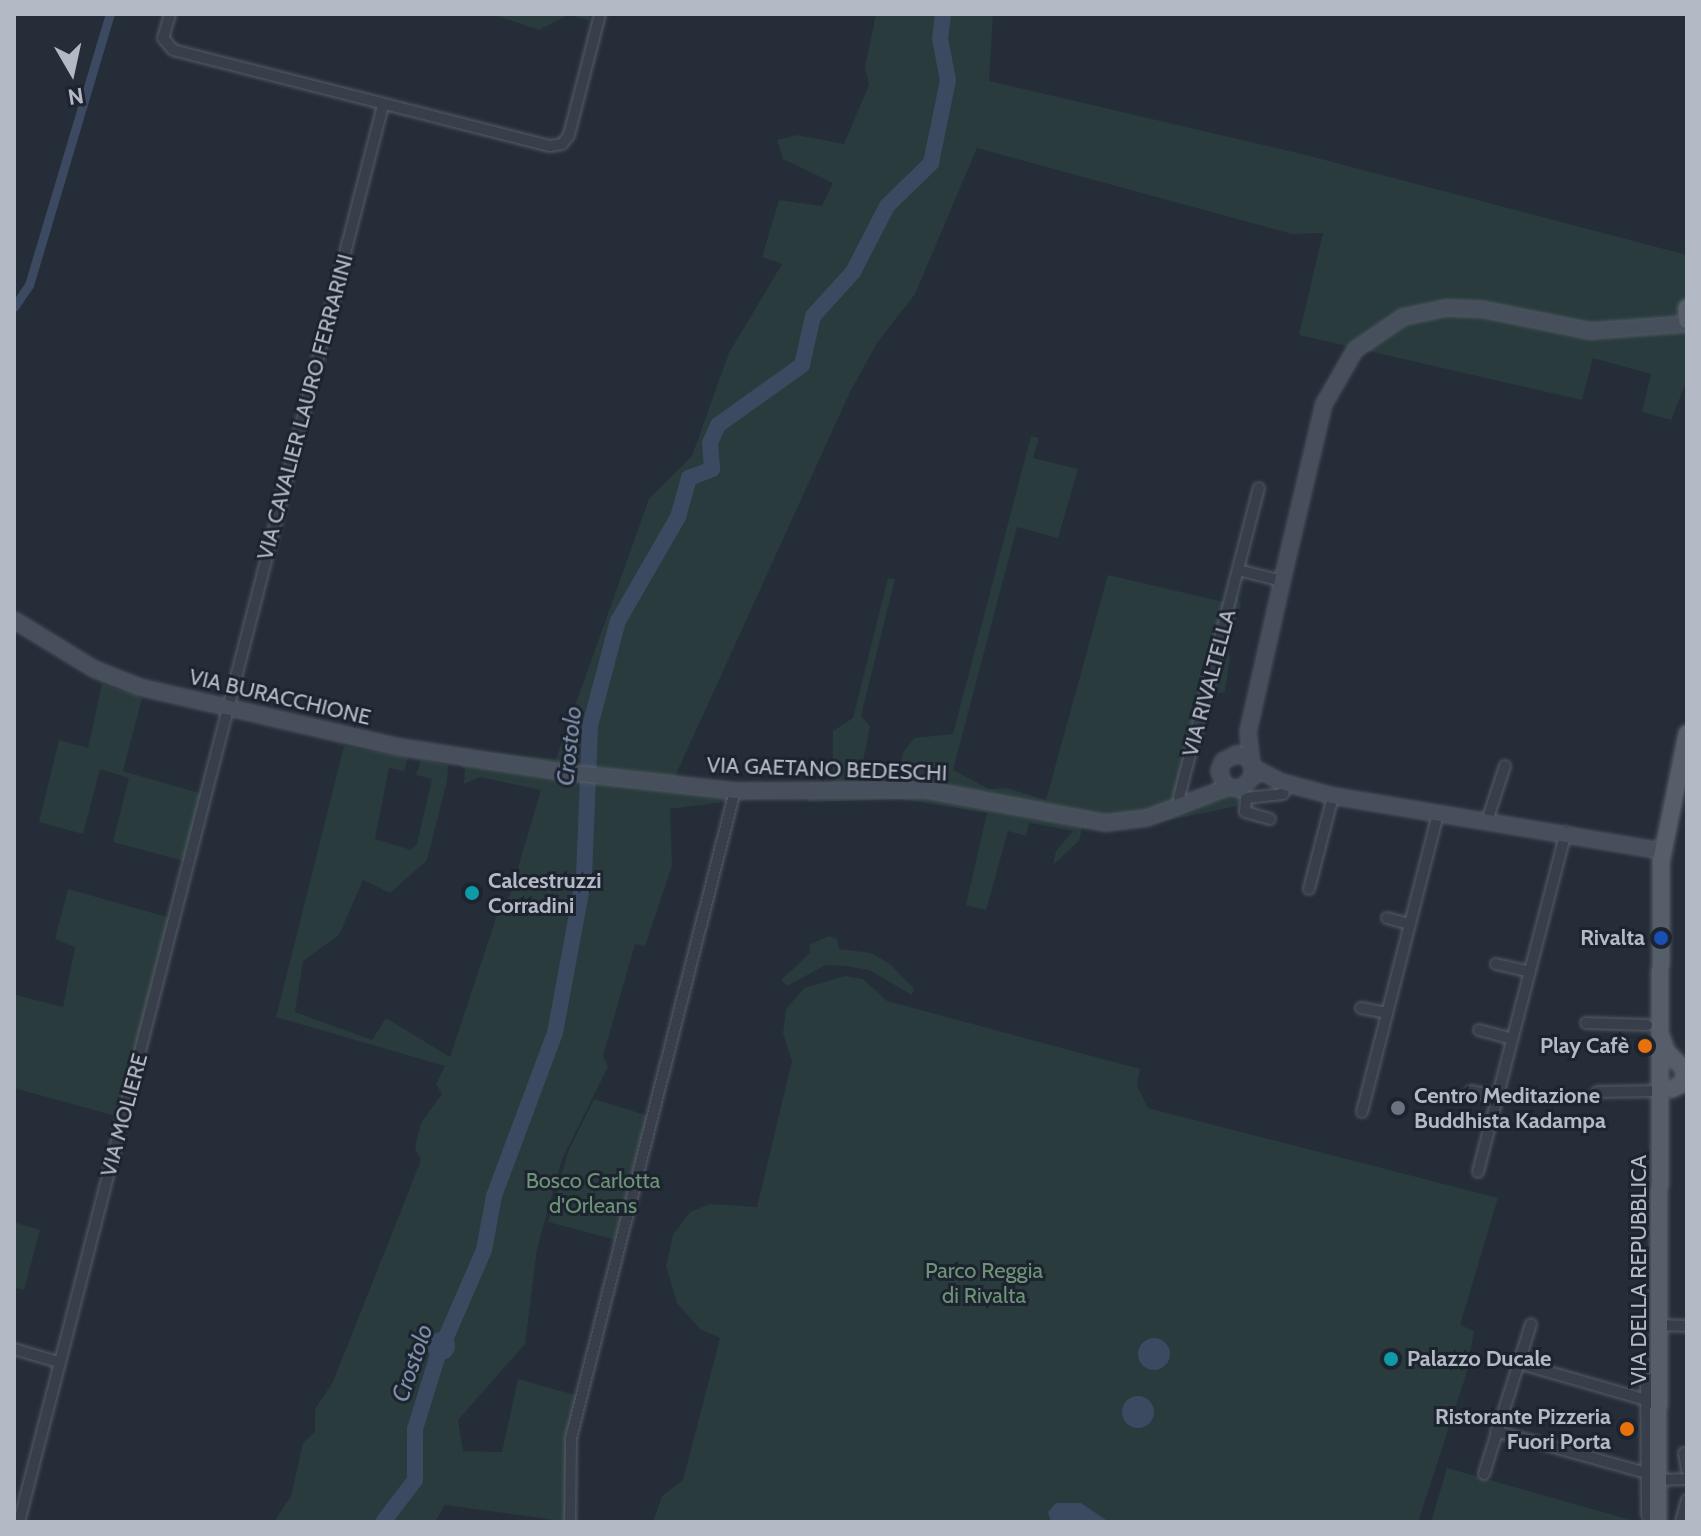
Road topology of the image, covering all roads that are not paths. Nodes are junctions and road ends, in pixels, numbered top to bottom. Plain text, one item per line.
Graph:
1 (170, 14) edge
2 (600, 14) edge
3 (383, 105) junction
4 (1687, 310) edge
5 (1687, 322) edge
6 (1663, 323) junction
7 (1259, 488) dead end
8 (1238, 570) junction
9 (1282, 581) junction
10 (14, 620) edge
11 (227, 708) junction
12 (1248, 732) junction
13 (1687, 734) edge
14 (1232, 755) junction
15 (1251, 763) junction
16 (1505, 766) dead end
17 (552, 770) joint
18 (1219, 771) junction
19 (1284, 783) junction
20 (1228, 787) junction
21 (735, 791) junction
22 (1248, 791) junction
23 (1333, 796) junction
24 (1185, 799) junction
25 (1438, 814) junction
26 (1270, 819) dead end
27 (1487, 821) junction
28 (1566, 832) junction
29 (1661, 851) junction
30 (1309, 889) dead end
31 (1387, 918) dead end
32 (1410, 924) junction
33 (1496, 964) dead end
34 (1530, 972) junction
35 (1361, 1008) dead end
36 (1387, 1013) junction
37 (1586, 1023) dead end
38 (1647, 1025) dead end
39 (1479, 1030) dead end
40 (1512, 1039) junction
41 (1674, 1078) edge
42 (1471, 1091) dead end
43 (1597, 1092) dead end
44 (1499, 1097) junction
45 (1362, 1112) dead end
46 (1478, 1172) dead end
47 (1531, 1324) dead end
48 (1659, 1325) junction
49 (1687, 1326) edge
50 (14, 1349) edge
51 (58, 1362) junction
52 (1518, 1363) junction
53 (1661, 1374) junction
54 (1646, 1400) junction
55 (1496, 1431) junction
56 (1684, 1453) dead end
57 (1687, 1470) edge
58 (1484, 1474) dead end
59 (1652, 1476) junction
60 (1687, 1479) edge
61 (1687, 1500) edge
62 (1658, 1520) edge
63 (19, 1522) edge
64 (570, 1522) edge
65 (1681, 1522) edge

1 - 3 street
2 - 3 street
3 - 11 street, VIA CAVALIER LAURO FERRARINI
4 - 5 main road
4 - 6 main road
5 - 6 main road
6 - 9 main road
7 - 8 street, VIA RIVALTELLA
8 - 9 street
8 - 24 street, VIA RIVALTELLA
9 - 12 main road
10 - 11 main road, VIA BURACCHIONE
11 - 17 main road, VIA BURACCHIONE
11 - 51 street, VIA MOLIERE
12 - 14 main road, VIA GAETANO BEDESCHI
12 - 15 main road
13 - 29 main road, VIA DELLA REPUBBLICA
14 - 15 main road
14 - 18 main road, VIA GAETANO BEDESCHI
15 - 19 main road
15 - 22 main road
16 - 27 street
17 - 21 main road, VIA GAETANO BEDESCHI
18 - 20 main road
18 - 24 main road, VIA GAETANO BEDESCHI
19 - 22 main road
19 - 23 main road
20 - 22 main road, VIA GAETANO BEDESCHI
20 - 24 main road, VIA GAETANO BEDESCHI
21 - 24 main road, VIA GAETANO BEDESCHI
21 - 64 street
22 - 26 street
23 - 25 main road
23 - 30 street
25 - 27 main road
25 - 32 street
27 - 28 main road
28 - 29 main road
28 - 34 street
29 - 41 main road, VIA DELLA REPUBBLICA
31 - 32 street
32 - 36 street
33 - 34 street
34 - 40 street
35 - 36 street
36 - 45 street
37 - 38 street
39 - 40 street
40 - 44 street
41 - 43 street
41 - 48 main road, VIA DELLA REPUBBLICA
42 - 44 street
44 - 46 street
47 - 52 street
48 - 49 street
48 - 53 main road, VIA DELLA REPUBBLICA
50 - 51 street
51 - 63 street, VIA MOLIERE
52 - 54 street
52 - 55 street
53 - 54 street
53 - 59 main road, VIA DELLA REPUBBLICA
54 - 59 street
55 - 58 street
55 - 59 street
56 - 57 street
59 - 60 street
59 - 62 main road, VIA DELLA REPUBBLICA
61 - 65 street

